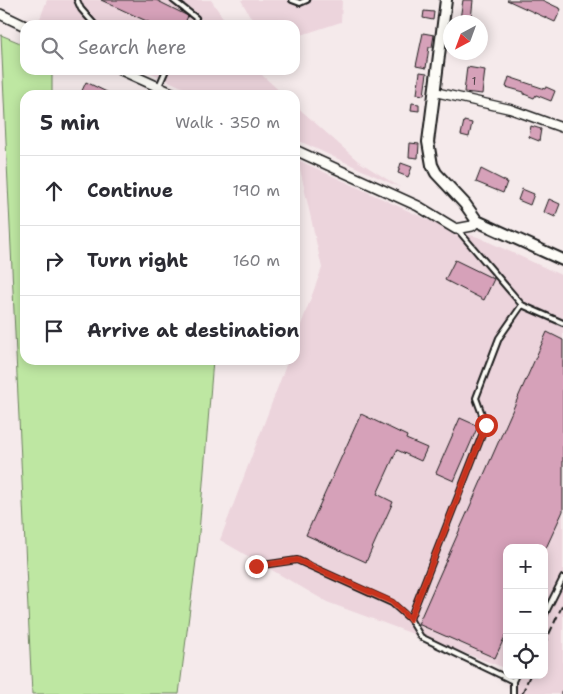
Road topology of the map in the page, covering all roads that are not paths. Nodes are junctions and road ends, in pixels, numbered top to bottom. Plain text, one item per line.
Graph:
1 (77, 0) edge
2 (173, 0) edge
3 (292, 0) edge
4 (307, 0) edge
5 (446, 0) edge
6 (0, 14) edge
7 (196, 18) dead end
8 (90, 20) edge
9 (20, 24) edge
10 (132, 75) edge
11 (164, 75) edge
12 (159, 87) junction
13 (165, 90) edge
14 (436, 92) junction
15 (563, 128) edge
16 (300, 152) edge
17 (477, 221) junction
18 (456, 229) junction
19 (563, 260) edge
20 (522, 305) junction
21 (563, 323) edge
22 (256, 566) dead end
23 (563, 578) edge
24 (548, 608) edge
25 (410, 619) junction
26 (513, 680) joint
27 (513, 694) edge

1 - 8 lane
2 - 7 lane
3 - 4 lane
5 - 14 main road
6 - 9 street
10 - 12 street
11 - 12 lane
12 - 13 street
14 - 15 street
14 - 17 main road
16 - 18 street
17 - 18 street
17 - 19 main road
18 - 20 lane
20 - 21 lane
20 - 25 lane
22 - 25 lane
23 - 24 lane
25 - 26 lane
26 - 27 lane

